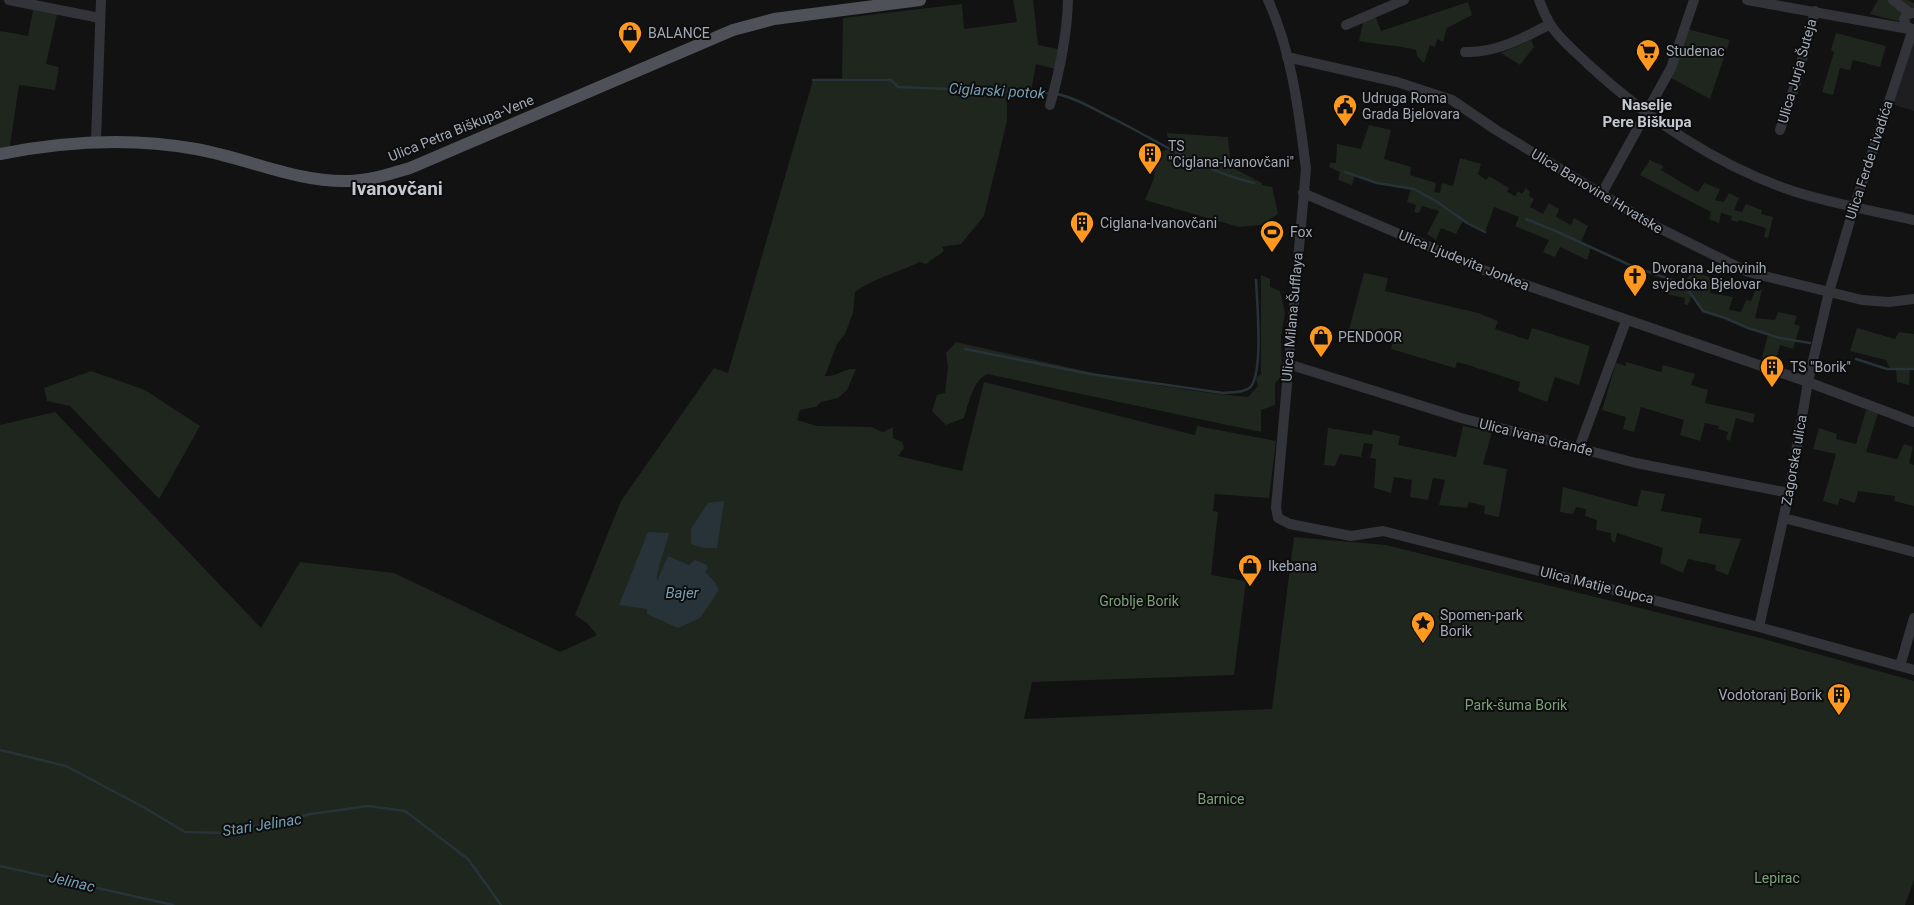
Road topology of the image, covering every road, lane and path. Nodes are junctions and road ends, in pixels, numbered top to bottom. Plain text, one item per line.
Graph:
1 (9, 0) edge
2 (101, 0) edge
3 (920, 0) edge
4 (1068, 0) edge
5 (1268, 0) edge
6 (1404, 0) edge
7 (1539, 0) edge
8 (1694, 0) edge
9 (1747, 0) edge
10 (1893, 0) edge
11 (1815, 11) junction
12 (1912, 13) edge
13 (100, 18) junction
14 (1550, 24) junction
15 (1346, 25) dead end
16 (1912, 29) edge
17 (1465, 52) dead end
18 (1287, 57) junction
19 (1050, 105) dead end
20 (1647, 114) junction
21 (1780, 130) dead end
22 (96, 140) junction
23 (0, 154) edge
24 (1303, 193) junction
25 (1601, 194) junction
26 (1854, 207) junction
27 (1914, 220) edge
28 (1830, 292) junction
29 (1914, 299) edge
30 (1626, 321) junction
31 (1288, 364) junction
32 (1808, 382) junction
33 (1914, 422) edge
34 (1580, 448) junction
35 (1789, 493) junction
36 (1278, 518) joint
37 (1784, 518) junction
38 (1914, 552) edge
39 (1914, 618) edge
40 (1759, 627) junction
41 (1900, 666) junction
42 (1914, 670) edge

1 - 13 street
2 - 13 street
3 - 22 main road, Ulica Petra Biškupa-Vene
4 - 19 street
5 - 18 street, Ulica Milana Šufflaya
6 - 15 street
7 - 14 street
8 - 20 street
9 - 11 street
10 - 12 street
11 - 16 street
11 - 21 street, Ulica Jurja Šuteja
12 - 16 street, Ulica Ferde Livadića
13 - 22 street
14 - 17 street
14 - 20 street
16 - 26 street, Ulica Ferde Livadića
18 - 24 street, Ulica Milana Šufflaya
18 - 25 street, Ulica Banovine Hrvatske
20 - 25 street
20 - 26 street
22 - 23 main road, Ulica Petra Biškupa-Vene
24 - 30 street, Ulica Ljudevita Jonkea
24 - 31 street, Ulica Milana Šufflaya
25 - 28 street, Ulica Banovine Hrvatske
26 - 27 street
26 - 28 street, Ulica Ferde Livadića
28 - 29 street, Ulica Banovine Hrvatske
28 - 32 street, Zagorska ulica
30 - 32 street, Ulica Ljudevita Jonkea
30 - 34 street
31 - 34 street, Ulica Ivana Granđe
31 - 36 street, Ulica Milana Šufflaya
32 - 33 street, Ulica Ljudevita Jonkea
32 - 35 street, Zagorska ulica
34 - 35 street, Ulica Ivana Granđe
35 - 37 street, Zagorska ulica
36 - 40 street, Ulica Matije Gupca
37 - 38 street
37 - 40 street, Zagorska ulica
39 - 41 street
40 - 41 street, Ulica Matije Gupca
41 - 42 street, Ulica Matije Gupca

